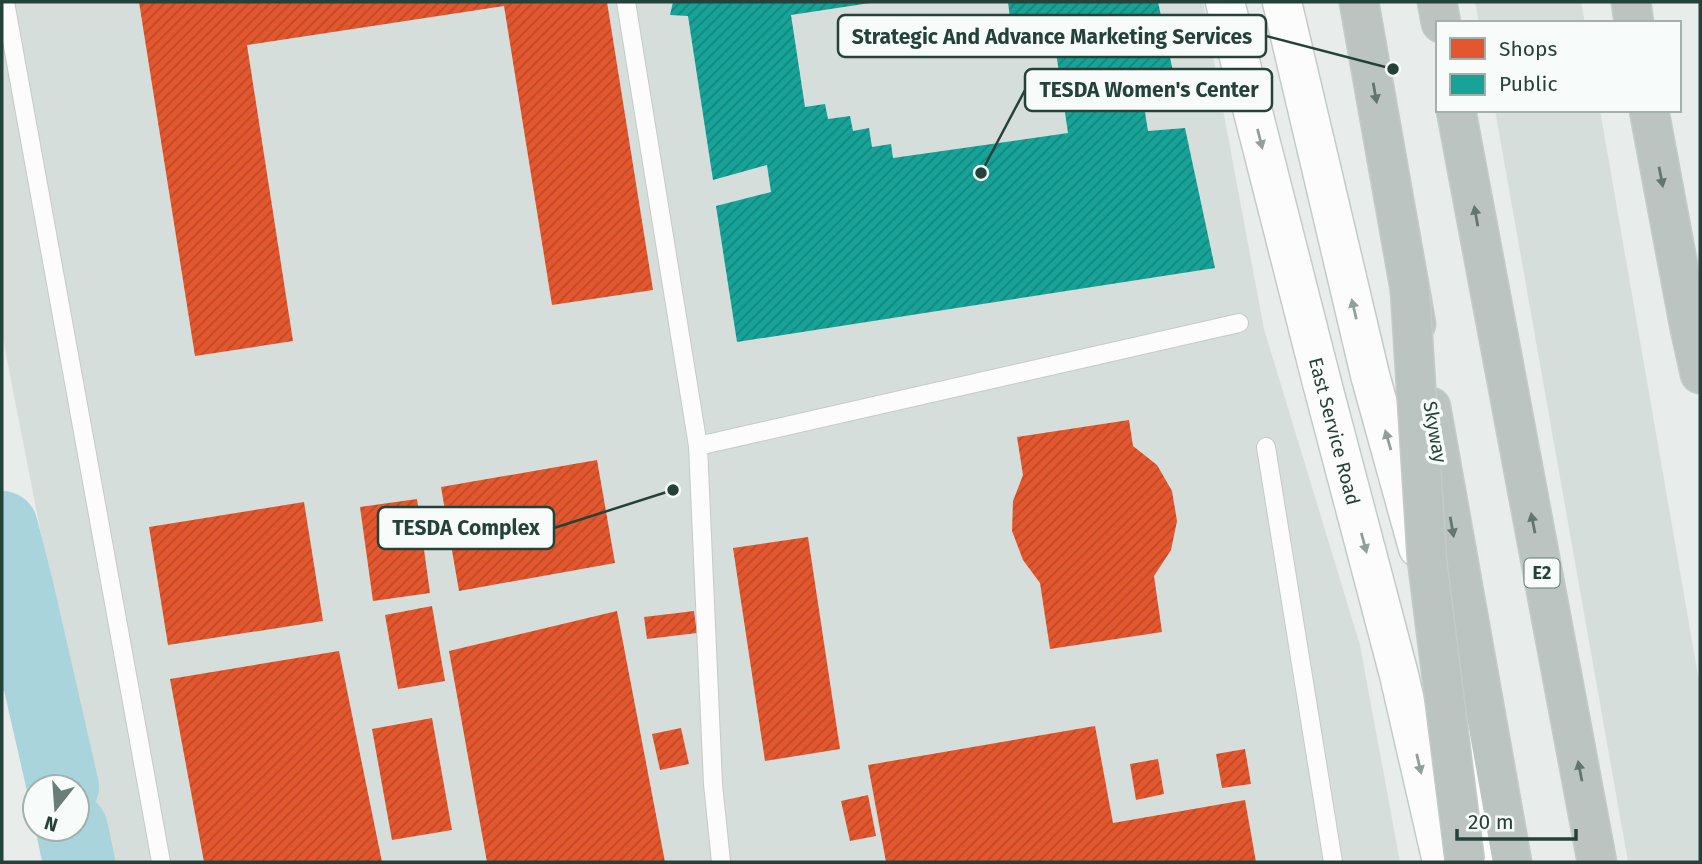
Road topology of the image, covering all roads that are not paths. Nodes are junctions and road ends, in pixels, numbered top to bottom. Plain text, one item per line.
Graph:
1 (5, 2) edge
2 (626, 2) edge
3 (1225, 2) edge
4 (1282, 2) edge
5 (1359, 2) edge
6 (1437, 2) edge
7 (1631, 2) edge
8 (1441, 21) edge
9 (1634, 21) edge
10 (1457, 112) edge
11 (1648, 112) edge
12 (1410, 291) junction
13 (1239, 323) dead end
14 (1700, 374) edge
15 (1370, 375) junction
16 (1322, 383) junction
17 (698, 446) junction
18 (1266, 447) dead end
19 (161, 862) edge
20 (721, 862) edge
21 (1333, 862) edge
22 (1442, 862) edge
23 (1465, 862) edge
24 (1496, 862) edge
25 (1512, 862) edge
26 (1597, 862) edge

1 - 19 lane
2 - 17 lane
3 -> 16 main road, East Service Road
15 -> 4 main road
5 -> 12 highway, Skyway
6 - 8 highway
7 - 9 highway
26 -> 10 highway, E2
11 -> 14 highway
12 - 23 highway, bridge
12 -> 25 highway, Skyway, bridge
13 - 17 lane
15 - 16 main road
24 -> 15 main road
16 -> 22 main road, East Service Road
17 - 20 lane
18 - 21 lane

